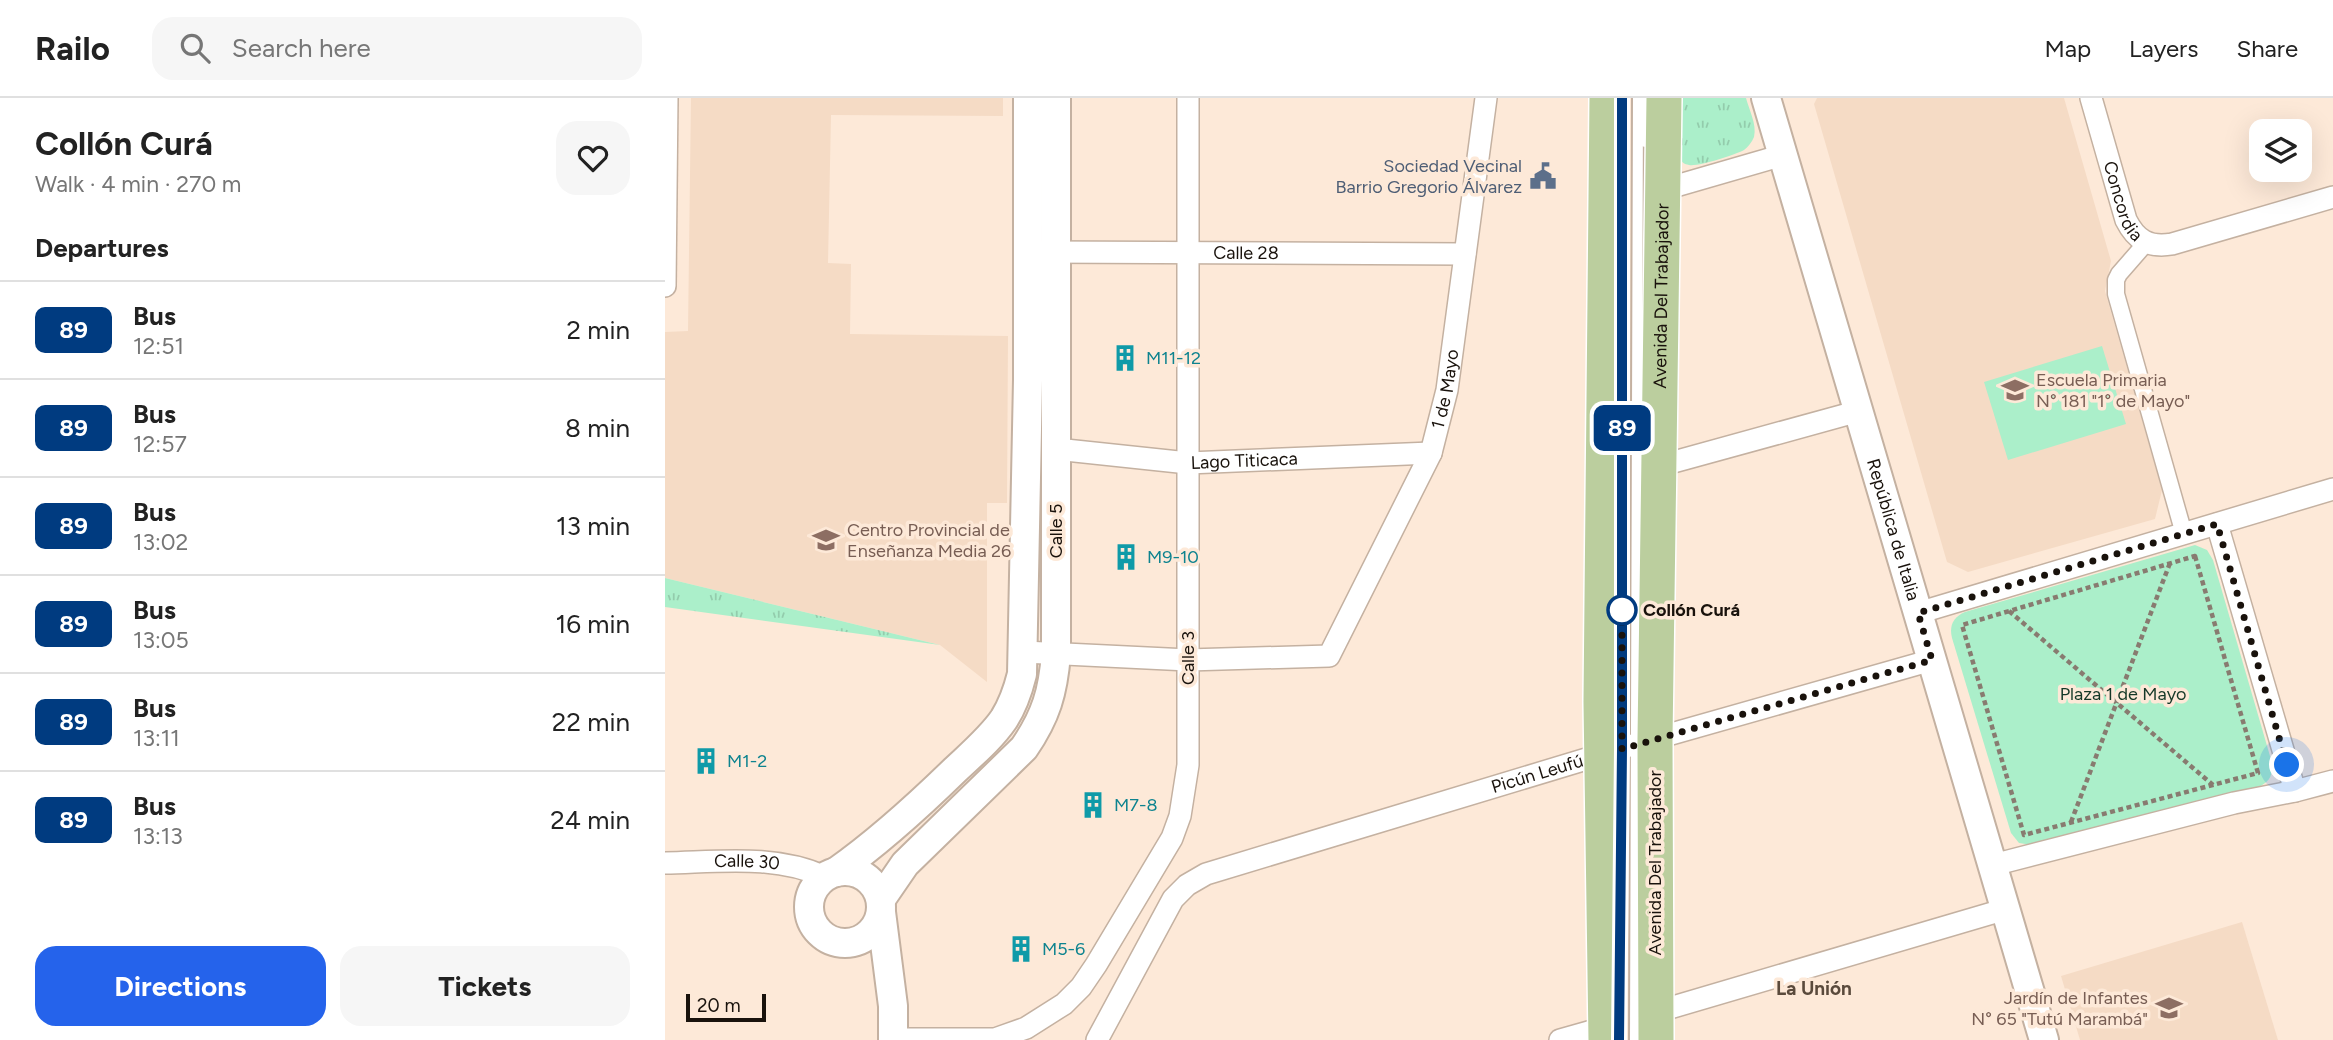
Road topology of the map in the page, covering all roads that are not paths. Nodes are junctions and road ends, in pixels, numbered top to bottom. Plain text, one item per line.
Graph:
1 (667, 98) edge
2 (1027, 98) edge
3 (1056, 98) edge
4 (1188, 98) edge
5 (1486, 98) edge
6 (1607, 98) edge
7 (1638, 98) edge
8 (1646, 98) edge
9 (1654, 98) edge
10 (1664, 98) edge
11 (1766, 98) edge
12 (2091, 98) edge
13 (1783, 155) junction
14 (1663, 190) junction
15 (2333, 197) edge
16 (2146, 243) junction
17 (1027, 252) junction
18 (1056, 252) junction
19 (1188, 253) junction
20 (1465, 254) junction
21 (665, 286) edge
22 (1622, 322) dead end
23 (1615, 404) joint
24 (1859, 411) junction
25 (1056, 449) junction
26 (1431, 453) junction
27 (1188, 463) junction
28 (1659, 466) junction
29 (2333, 489) edge
30 (2217, 524) junction
31 (2184, 534) junction
32 (1918, 613) junction
33 (1024, 652) junction
34 (1056, 654) junction
35 (1188, 660) junction
36 (1932, 660) junction
37 (1628, 747) junction
38 (2333, 781) edge
39 (2295, 791) junction
40 (665, 863) edge
41 (1993, 865) junction
42 (831, 874) junction
43 (1621, 878) dead end
44 (881, 906) junction
45 (2006, 909) junction
46 (1656, 1026) edge
47 (1615, 1036) edge
48 (893, 1040) edge
49 (1097, 1040) edge
50 (1560, 1040) edge
51 (2045, 1040) edge

1 - 21 street
2 - 17 street, Calle 5
3 - 18 street, Calle 5
4 - 19 street, Calle 3
5 - 20 street, 1 de Mayo
6 - 37 main road, Avenida Del Trabajador
7 - 37 lane
8 - 9 street
10 - 14 main road, Avenida Del Trabajador
11 - 13 street, República de Italia
12 - 16 street, Concordia
13 - 14 street
13 - 24 street, República de Italia
14 - 28 main road, Avenida Del Trabajador
15 - 16 street
16 - 31 street, Concordia
17 - 18 street, Calle 28
17 - 33 street, Calle 5
18 - 19 street, Calle 28
18 - 25 street, Calle 5
19 - 20 street, Calle 28
19 - 27 street, Calle 3
20 - 26 street, 1 de Mayo
22 - 37 lane
23 - 23 street
24 - 28 street
24 - 32 street, República de Italia
25 - 27 street, Lago Titicaca
25 - 34 street, Calle 5
26 - 27 street, Lago Titicaca
26 - 35 street, 1 de Mayo
27 - 35 street, Calle 3
28 - 37 main road, Avenida Del Trabajador
29 - 30 street
30 - 31 street
30 - 39 street
31 - 32 street
32 - 36 street, República de Italia
33 - 34 street
33 - 42 street, Calle 5
34 - 35 street
34 - 44 street, Calle 5
35 - 48 street, Calle 3
36 - 37 street, Picún Leufú
36 - 41 street, República de Italia
37 - 43 lane
37 - 46 main road, Avenida Del Trabajador
37 - 47 main road, Avenida Del Trabajador
37 - 49 street, Picún Leufú
38 - 39 street
39 - 41 street
40 - 42 street, Calle 30
41 - 45 street, República de Italia
42 - 44 street, Calle 30
42 - 44 street
44 - 48 street
45 - 46 street
45 - 51 street, República de Italia
47 - 50 street

